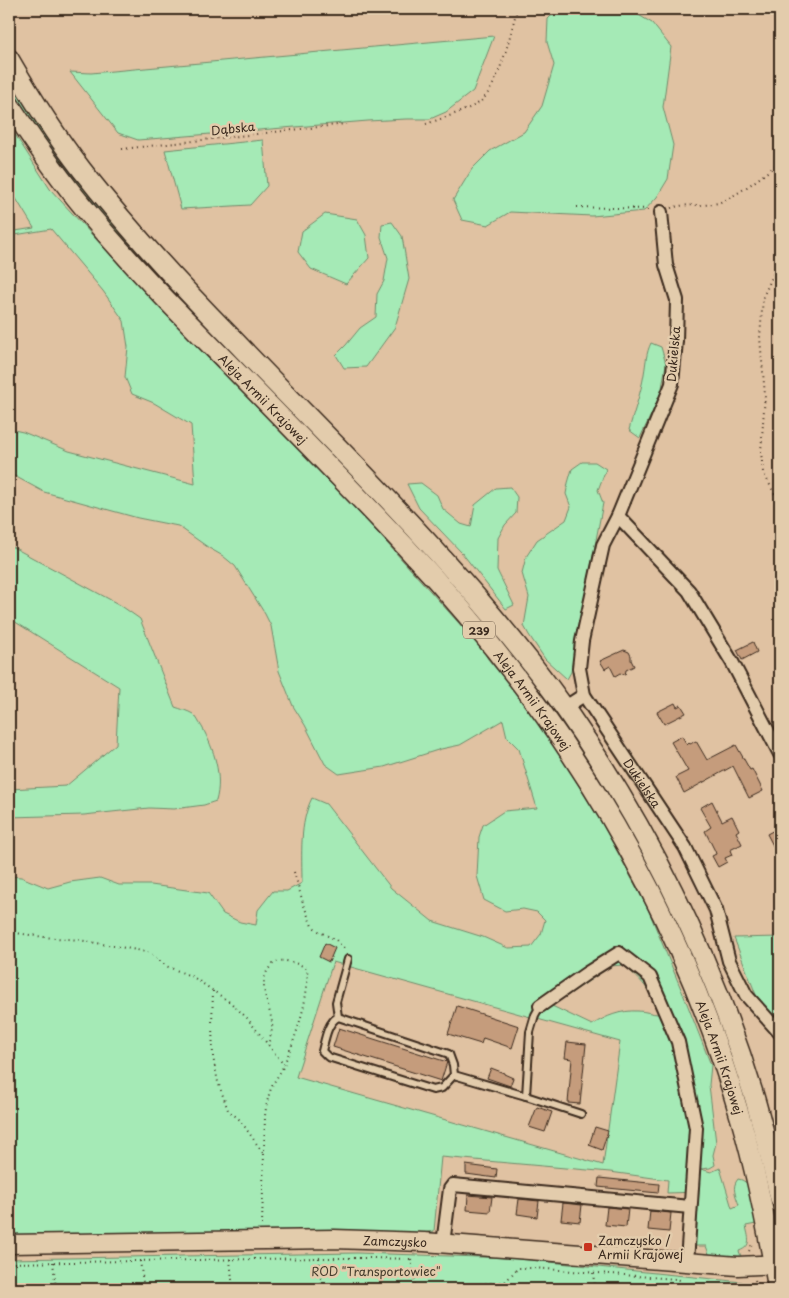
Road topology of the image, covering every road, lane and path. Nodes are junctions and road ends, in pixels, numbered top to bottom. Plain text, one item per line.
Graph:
1 (517, 9) edge
2 (9, 59) edge
3 (9, 104) edge
4 (346, 124) dead end
5 (426, 124) dead end
6 (122, 149) dead end
7 (780, 162) edge
8 (577, 207) dead end
9 (662, 212) junction
10 (780, 255) edge
11 (780, 504) edge
12 (618, 516) junction
13 (584, 695) junction
14 (564, 708) junction
15 (780, 754) edge
16 (294, 872) dead end
17 (9, 932) edge
18 (348, 959) joint
19 (213, 991) junction
20 (540, 1006) joint
21 (338, 1017) junction
22 (780, 1033) edge
23 (268, 1045) junction
24 (284, 1065) junction
25 (454, 1075) junction
26 (526, 1096) junction
27 (581, 1114) dead end
28 (264, 1154) junction
29 (780, 1198) edge
30 (690, 1207) junction
31 (262, 1240) junction
32 (9, 1244) edge
33 (443, 1244) junction
34 (319, 1258) junction
35 (230, 1259) junction
36 (140, 1261) junction
37 (53, 1262) junction
38 (687, 1262) junction
39 (9, 1263) edge
40 (777, 1264) edge
41 (594, 1273) junction
42 (505, 1282) junction
43 (56, 1289) edge
44 (144, 1289) edge
45 (233, 1289) edge
46 (322, 1289) edge
47 (506, 1289) edge
48 (595, 1289) edge
49 (684, 1289) edge
50 (778, 1289) edge

1 - 5 path
2 - 14 main road, Aleja Armii Krajowej / 239
3 - 40 main road, Aleja Armii Krajowej / 239
4 - 6 path, Dąbska
7 - 9 path
8 - 9 path
9 - 12 street, Dukielska
10 - 11 path
12 - 13 street, Dukielska
12 - 15 street
13 - 14 street
13 - 22 street, Dukielska
14 - 29 main road, Aleja Armii Krajowej / 239
16 - 18 path
17 - 19 path
18 - 21 lane
19 - 23 path
19 - 28 path
20 - 26 lane
20 - 30 street
21 - 25 lane
21 - 25 lane
23 - 24 path
23 - 24 path
24 - 28 path
25 - 26 lane
26 - 27 lane
28 - 31 path
30 - 33 street
30 - 38 street
31 - 32 street, Zamczysko
31 - 33 street, Zamczysko
33 - 38 street, Zamczysko
34 - 35 path
34 - 42 path
34 - 46 path
35 - 36 path
35 - 45 path
36 - 37 path
36 - 44 path
37 - 39 path
37 - 43 path
38 - 40 street, Zamczysko
40 - 50 main road, Aleja Armii Krajowej / 239
41 - 42 path
41 - 48 path
41 - 49 path
42 - 47 path

